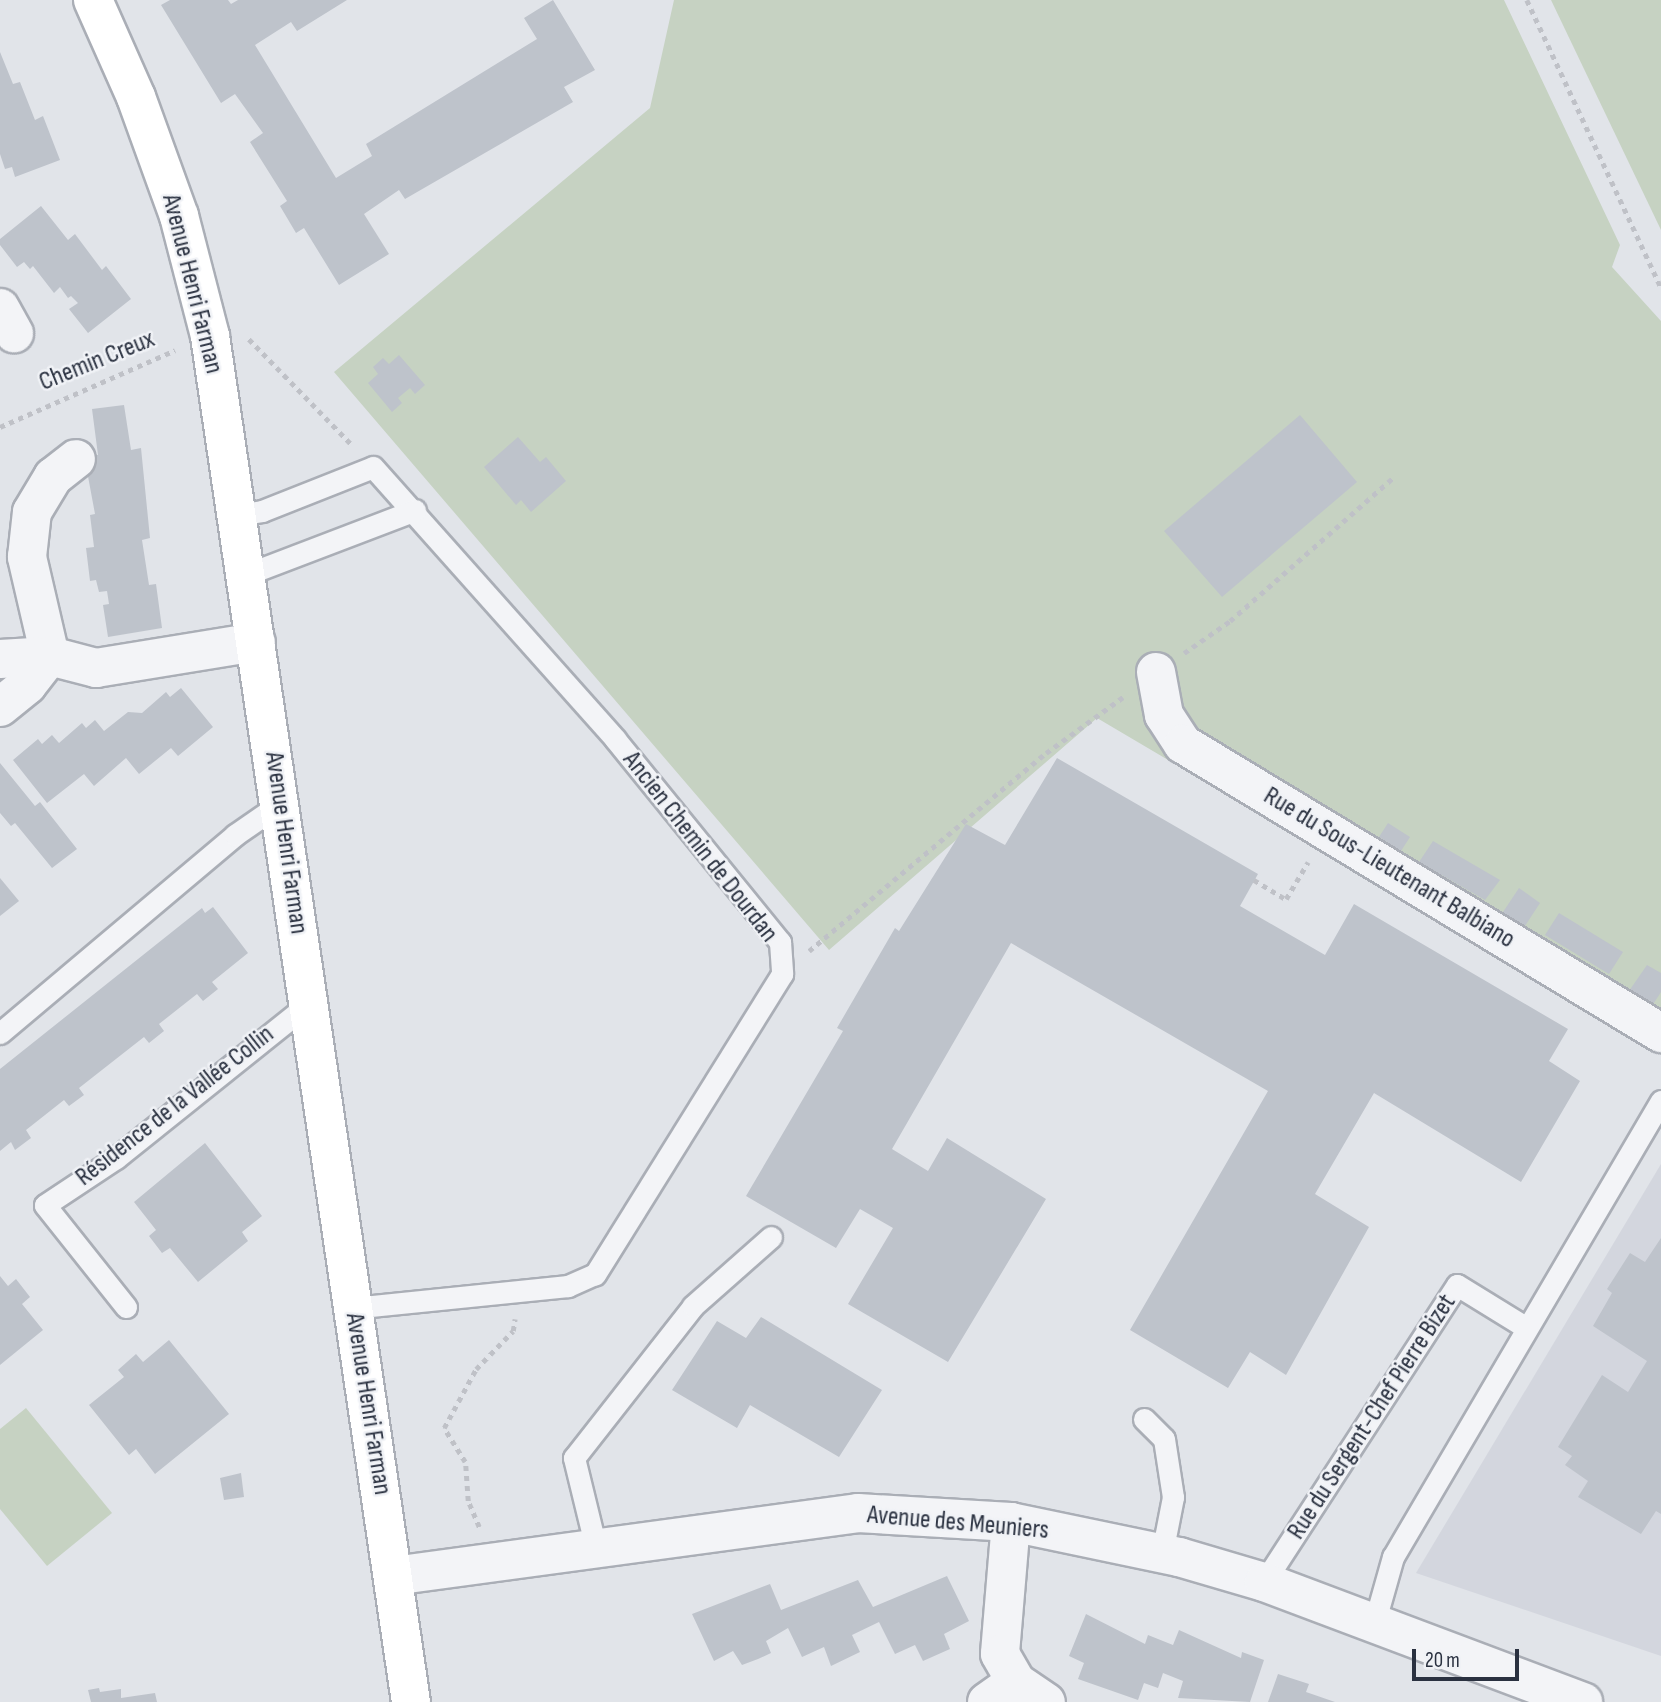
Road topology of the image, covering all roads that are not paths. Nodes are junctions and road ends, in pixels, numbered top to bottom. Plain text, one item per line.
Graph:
1 (93, 0) edge
2 (75, 459) dead end
3 (415, 510) junction
4 (237, 515) junction
5 (245, 575) junction
6 (256, 642) junction
7 (50, 656) junction
8 (0, 659) edge
9 (1156, 672) road end
10 (0, 708) edge
11 (281, 803) junction
12 (308, 1004) junction
13 (1661, 1032) edge
14 (0, 1033) edge
15 (1661, 1101) edge
16 (771, 1237) dead end
17 (126, 1307) dead end
18 (353, 1308) junction
19 (1527, 1328) junction
20 (1144, 1419) dead end
21 (1011, 1522) junction
22 (596, 1548) junction
23 (1162, 1553) junction
24 (393, 1576) junction
25 (1264, 1582) junction
26 (1374, 1624) junction
27 (1016, 1696) edge
28 (411, 1702) edge
29 (1583, 1702) edge

1 - 4 street, Avenue Henri Farman
2 - 7 street
3 - 4 lane, Ancien Chemin de Dourdan
3 - 5 lane
3 - 18 lane, Ancien Chemin de Dourdan
4 - 5 street, Avenue Henri Farman
5 - 6 street, Avenue Henri Farman
6 - 7 street
6 - 11 street, Avenue Henri Farman
7 - 8 street
7 - 10 street
9 - 13 street, Rue du Sous-Lieutenant Balbiano
11 - 12 street, Avenue Henri Farman
11 - 14 lane
12 - 17 lane, Résidence de la Vallée Collin
12 - 18 street, Avenue Henri Farman
15 - 19 lane
16 - 22 lane
18 - 24 street, Avenue Henri Farman
19 - 25 lane, Rue du Sergent-Chef Pierre Bizet
19 - 26 lane
20 - 23 lane
21 - 22 street, Avenue des Meuniers
21 - 23 street, Avenue des Meuniers
21 - 27 street
22 - 24 street, Avenue des Meuniers
23 - 25 street, Avenue des Meuniers
24 - 28 street, Avenue Henri Farman
25 - 26 street, Avenue des Meuniers
26 - 29 street, Avenue des Meuniers

